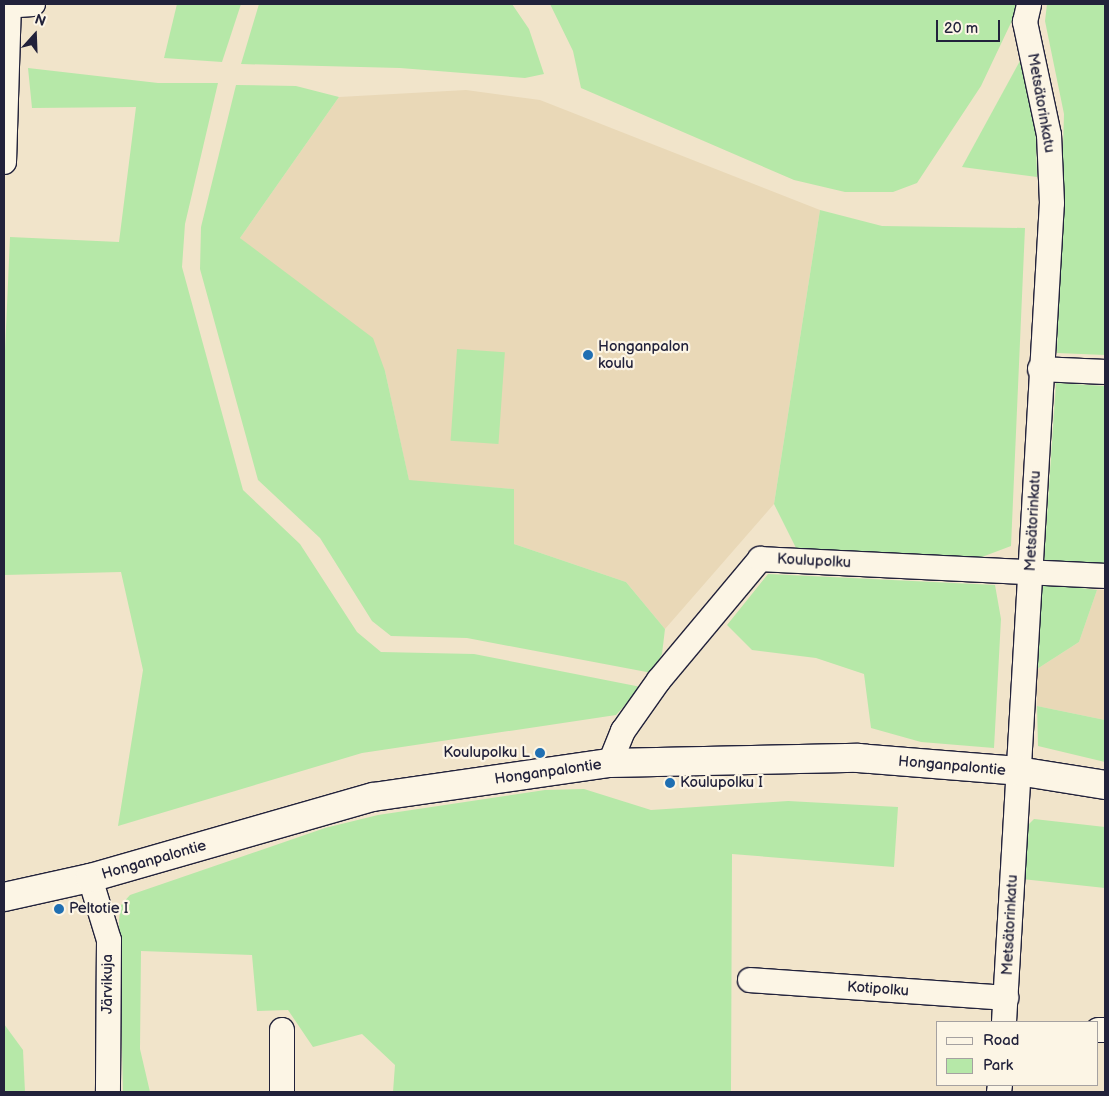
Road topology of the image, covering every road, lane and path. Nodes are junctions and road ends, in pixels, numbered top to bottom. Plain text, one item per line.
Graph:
1 (32, 4) edge
2 (7, 5) edge
3 (1027, 13) edge
4 (4, 162) edge
5 (1040, 369) junction
6 (1105, 372) edge
7 (1031, 571) junction
8 (1105, 576) edge
9 (610, 763) junction
10 (1018, 771) junction
11 (1105, 785) edge
12 (90, 878) junction
13 (4, 898) edge
14 (750, 980) dead end
15 (1006, 998) junction
16 (1004, 1021) edge
17 (282, 1030) dead end
18 (108, 1092) edge
19 (282, 1092) edge

1 - 2 street
2 - 4 street
3 - 5 street, Metsätorinkatu
5 - 6 street
5 - 7 street, Metsätorinkatu
7 - 8 street
7 - 9 street, Koulupolku
7 - 10 street, Metsätorinkatu
9 - 10 street, Honganpalontie
9 - 12 street, Honganpalontie
10 - 11 street, Honganpalontie
10 - 15 street, Metsätorinkatu
12 - 13 street, Honganpalontie
12 - 18 street, Järvikuja
14 - 15 street, Kotipolku
15 - 16 street, Metsätorinkatu
17 - 19 street

